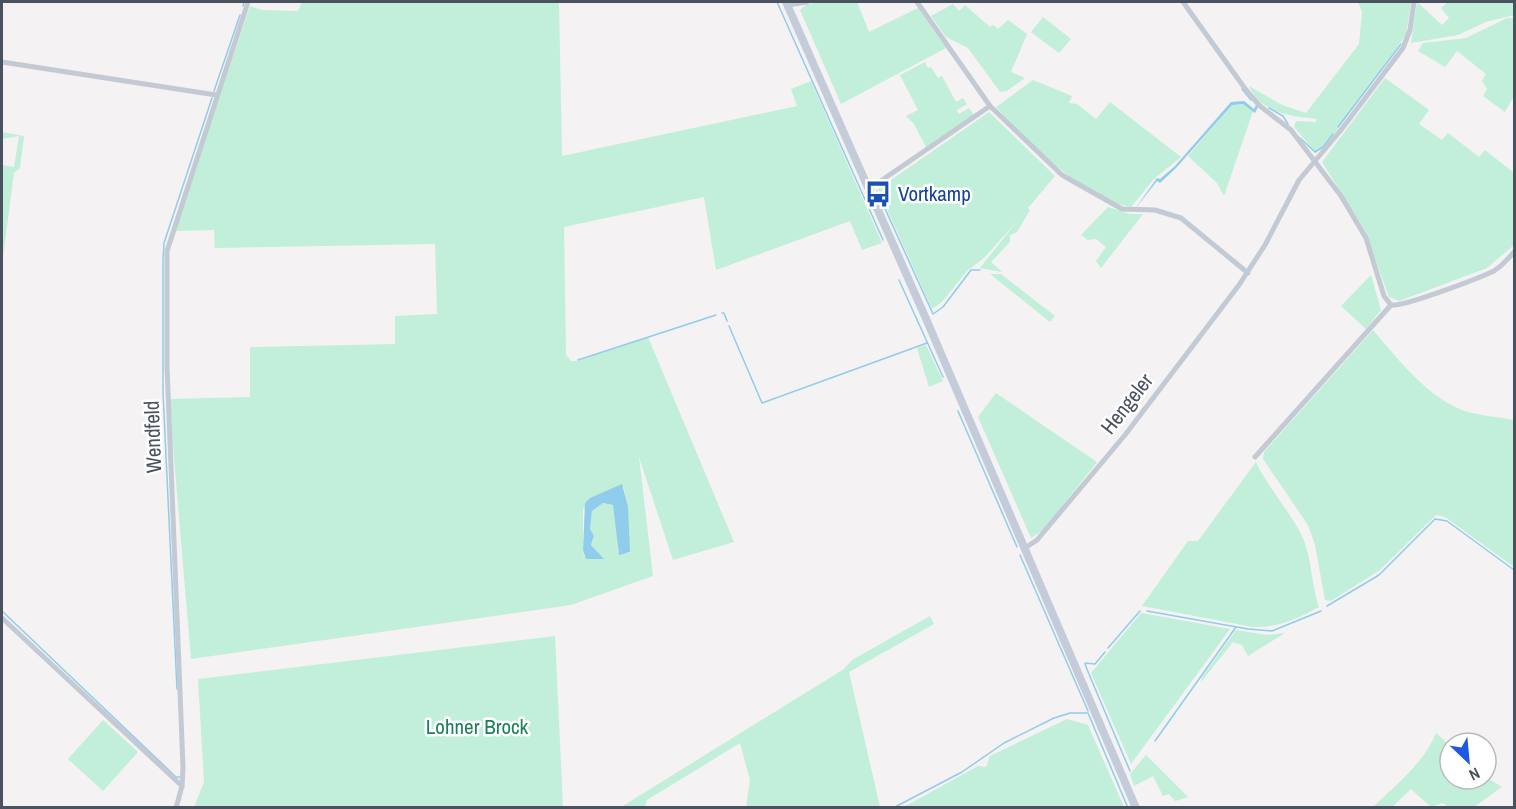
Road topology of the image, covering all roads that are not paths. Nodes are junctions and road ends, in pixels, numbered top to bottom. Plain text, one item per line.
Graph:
1 (248, 2) edge
2 (807, 2) edge
3 (917, 2) edge
4 (1183, 2) edge
5 (1414, 2) edge
6 (786, 3) edge
7 (2, 62) edge
8 (216, 95) junction
9 (990, 106) junction
10 (1316, 161) junction
11 (868, 189) junction
12 (1515, 252) edge
13 (1248, 273) junction
14 (1391, 304) junction
15 (1254, 457) dead end
16 (1024, 548) junction
17 (2, 618) edge
18 (182, 786) junction
19 (176, 807) edge
20 (1136, 807) edge

1 - 8 street, Wendfeld
2 - 6 street
3 - 9 street
4 - 10 street
5 - 10 street, Hengeler
6 - 11 main road
7 - 8 street
8 - 18 street, Wendfeld
9 - 11 street
9 - 13 street
10 - 13 street, Hengeler
10 - 14 street
11 - 16 main road
12 - 14 street
13 - 16 street, Hengeler
14 - 15 street
16 - 20 main road
17 - 18 street
18 - 19 street, Wendfeld

